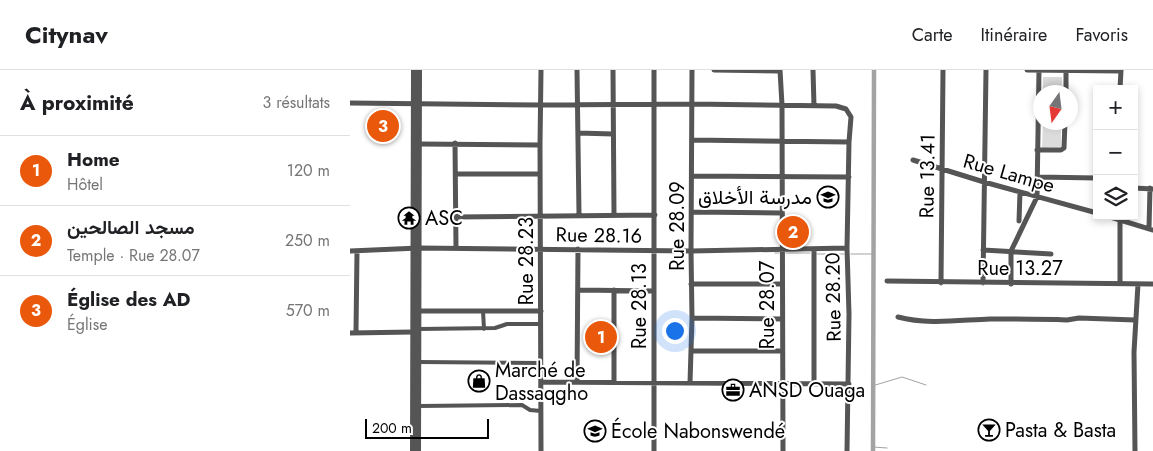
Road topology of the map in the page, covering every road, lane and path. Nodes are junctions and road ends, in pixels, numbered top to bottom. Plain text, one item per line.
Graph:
1 (414, 70) edge
2 (419, 70) edge
3 (541, 70) edge
4 (578, 70) edge
5 (613, 70) edge
6 (654, 70) edge
7 (692, 70) edge
8 (714, 70) edge
9 (780, 70) edge
10 (813, 70) edge
11 (943, 70) edge
12 (986, 70) edge
13 (1027, 70) edge
14 (1040, 70) edge
15 (1120, 70) edge
16 (1066, 71) edge
17 (1066, 85) edge
18 (1120, 85) edge
19 (350, 103) edge
20 (416, 103) junction
21 (692, 104) junction
22 (541, 105) junction
23 (577, 105) junction
24 (612, 105) junction
25 (653, 105) junction
26 (782, 106) junction
27 (814, 106) junction
28 (1065, 130) edge
29 (578, 133) junction
30 (613, 134) junction
31 (692, 140) junction
32 (782, 142) junction
33 (849, 142) junction
34 (455, 143) junction
35 (419, 144) junction
36 (540, 145) junction
37 (1037, 150) junction
38 (913, 160) dead end
39 (943, 169) junction
40 (456, 174) junction
41 (540, 174) junction
42 (692, 176) junction
43 (782, 177) junction
44 (849, 177) junction
45 (1038, 177) junction
46 (1093, 178) edge
47 (984, 182) junction
48 (1138, 188) edge
49 (1152, 188) edge
50 (1020, 192) junction
51 (1037, 197) junction
52 (692, 212) junction
53 (1093, 212) edge
54 (781, 213) junction
55 (579, 214) junction
56 (614, 214) junction
57 (655, 215) junction
58 (541, 216) junction
59 (456, 217) junction
60 (1119, 220) edge
61 (1125, 220) edge
62 (1019, 221) dead end
63 (1151, 229) edge
64 (416, 248) junction
65 (456, 248) junction
66 (847, 248) junction
67 (542, 249) junction
68 (578, 249) junction
69 (814, 249) junction
70 (654, 250) junction
71 (983, 250) junction
72 (350, 251) edge
73 (357, 251) junction
74 (691, 251) junction
75 (782, 251) junction
76 (1011, 251) junction
77 (1051, 254) dead end
78 (887, 281) dead end
79 (941, 283) junction
80 (983, 283) junction
81 (1120, 283) junction
82 (691, 284) junction
83 (782, 284) junction
84 (1011, 284) junction
85 (1138, 284) junction
86 (1153, 284) edge
87 (578, 290) junction
88 (614, 290) junction
89 (654, 291) junction
90 (484, 310) junction
91 (541, 310) junction
92 (419, 311) junction
93 (898, 317) dead end
94 (692, 318) junction
95 (782, 319) junction
96 (1135, 320) junction
97 (541, 324) junction
98 (484, 329) junction
99 (416, 331) junction
100 (353, 332) edge
101 (691, 351) junction
102 (782, 351) junction
103 (419, 362) junction
104 (541, 363) junction
105 (541, 382) junction
106 (578, 382) junction
107 (614, 382) junction
108 (654, 382) junction
109 (690, 383) junction
110 (782, 384) junction
111 (814, 384) junction
112 (849, 384) junction
113 (418, 406) junction
114 (541, 411) junction
115 (413, 451) edge
116 (418, 451) edge
117 (541, 451) edge
118 (654, 451) edge
119 (783, 451) edge
120 (847, 451) edge
121 (1135, 451) edge

1 - 20 street
2 - 20 street
3 - 22 street, Rue 28.23
4 - 23 street
5 - 24 street
6 - 25 street, Rue 28.13
7 - 21 street, Rue 28.09
8 - 9 street
9 - 26 street, Rue 28.07
10 - 27 street
11 - 39 street, Rue 13.41
12 - 47 street
13 - 14 street
14 - 16 street
14 - 37 street
15 - 16 street
15 - 18 street
16 - 17 street
19 - 20 street
20 - 22 street
20 - 35 street
20 - 64 street
21 - 25 street
21 - 26 street
21 - 31 street, Rue 28.09
22 - 23 street
22 - 36 street, Rue 28.23
23 - 24 street
23 - 29 street
24 - 25 street
24 - 30 street
25 - 57 street, Rue 28.13
26 - 27 street
26 - 32 street, Rue 28.07
27 - 33 street, Rue 28.20
28 - 37 street
29 - 30 street
29 - 55 street
30 - 56 street
31 - 32 street
31 - 42 street, Rue 28.09
32 - 33 street
32 - 43 street, Rue 28.07
33 - 44 street, Rue 28.20
34 - 35 street
34 - 36 street
34 - 40 street
35 - 64 street
36 - 41 street, Rue 28.23
37 - 45 street
38 - 39 street, Rue Lampe
39 - 47 street, Rue Lampe
39 - 79 street, Rue 13.41
40 - 41 street
40 - 59 street
41 - 58 street, Rue 28.23
42 - 43 street
42 - 52 street, Rue 28.09
43 - 44 street
43 - 54 street, Rue 28.07
44 - 66 street, Rue 28.20
45 - 46 street
45 - 51 street
47 - 50 street, Rue Lampe
47 - 71 street
48 - 49 street
49 - 63 street
50 - 51 street, Rue Lampe
50 - 62 street
51 - 53 street, Rue Lampe
51 - 76 street
52 - 54 street
52 - 74 street, Rue 28.09
54 - 75 street, Rue 28.07
55 - 56 street
55 - 58 street
56 - 57 street
57 - 70 street, Rue 28.13
58 - 59 street
58 - 67 street, Rue 28.23
59 - 65 street
60 - 81 street
61 - 63 street
64 - 65 street, Rue 28.16
64 - 73 street, Rue 28.16
64 - 92 street
64 - 99 street
65 - 67 street, Rue 28.16
66 - 69 street, Rue 28.16
66 - 112 street, Rue 28.20
67 - 68 street, Rue 28.16
67 - 91 street, Rue 28.23
68 - 70 street, Rue 28.16
68 - 87 street
69 - 75 street, Rue 28.16
69 - 111 street
70 - 74 street, Rue 28.16
70 - 89 street, Rue 28.13
71 - 76 street
71 - 80 street
72 - 73 street, Rue 28.16
73 - 100 street
74 - 75 street, Rue 28.16
74 - 82 street, Rue 28.09
75 - 83 street, Rue 28.07
76 - 77 street
76 - 84 street
78 - 79 street, Rue 13.27
79 - 80 street, Rue 13.27
80 - 84 street, Rue 13.27
81 - 84 street, Rue 13.27
81 - 85 street, Rue 13.27
82 - 83 street
82 - 94 street, Rue 28.09
83 - 95 street, Rue 28.07
85 - 86 street, Rue 13.27
85 - 96 street
87 - 88 street
87 - 106 street
88 - 89 street
88 - 107 street
89 - 108 street, Rue 28.13
90 - 91 street
90 - 92 street
90 - 98 street
91 - 97 street, Rue 28.23
92 - 99 street
93 - 96 street
94 - 95 street
94 - 101 street, Rue 28.09
95 - 102 street, Rue 28.07
96 - 121 street
97 - 98 street
97 - 104 street, Rue 28.23
98 - 99 street
99 - 100 street
99 - 103 street
99 - 115 street
101 - 102 street
101 - 109 street, Rue 28.09
102 - 110 street, Rue 28.07
103 - 104 street
103 - 113 street
104 - 105 street, Rue 28.23
105 - 106 street
105 - 114 street, Rue 28.23
106 - 107 street
107 - 108 street
108 - 109 street
108 - 118 street, Rue 28.13
109 - 110 street
110 - 111 street
110 - 119 street, Rue 28.07
111 - 112 street
112 - 120 street, Rue 28.20
113 - 114 street
113 - 116 street
114 - 117 street, Rue 28.23

